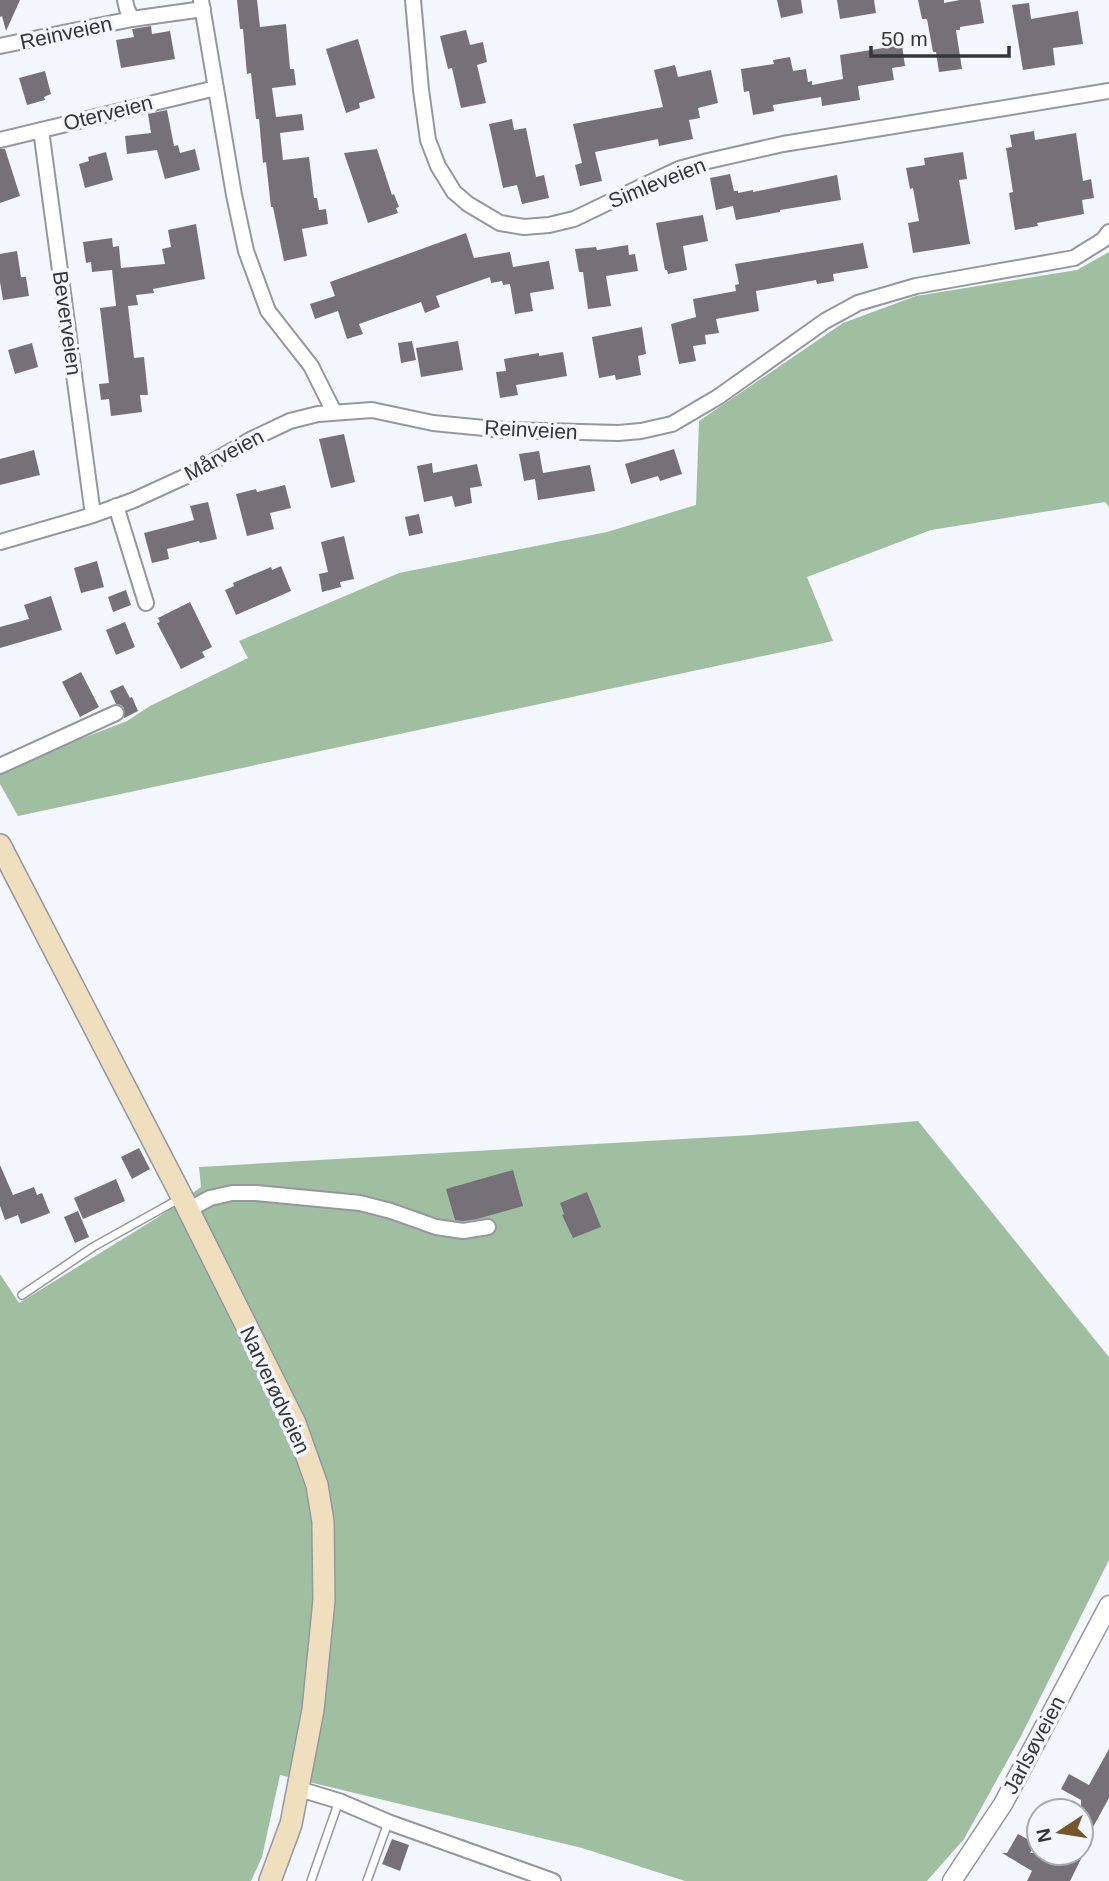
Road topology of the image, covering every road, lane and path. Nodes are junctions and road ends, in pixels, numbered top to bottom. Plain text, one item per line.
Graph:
1 (125, 0) edge
2 (413, 0) edge
3 (202, 4) edge
4 (132, 19) junction
5 (0, 46) edge
6 (216, 88) junction
7 (1109, 92) edge
8 (41, 130) junction
9 (0, 140) edge
10 (1109, 232) edge
11 (334, 412) junction
12 (116, 506) junction
13 (93, 515) junction
14 (0, 542) edge
15 (146, 603) dead end
16 (116, 713) dead end
17 (0, 766) edge
18 (0, 845) edge
19 (185, 1203) junction
20 (488, 1227) dead end
21 (22, 1295) dead end
22 (1109, 1605) edge
23 (299, 1789) junction
24 (339, 1801) junction
25 (388, 1822) junction
26 (368, 1879) edge
27 (270, 1881) edge
28 (311, 1881) edge
29 (378, 1881) edge
30 (553, 1881) edge
31 (952, 1881) edge

1 - 4 street, Reinveien
2 - 7 street, Simleveien
3 - 4 street, Reinveien
3 - 6 street, Reinveien
4 - 5 street, Reinveien
6 - 8 street, Oterveien
6 - 11 street, Reinveien
8 - 9 street, Oterveien
8 - 13 street, Beverveien
10 - 11 street, Reinveien
11 - 12 street, Mårveien
12 - 13 street, Mårveien
12 - 15 street
13 - 14 street, Mårveien
16 - 17 street
18 - 19 main road, Narverødveien
19 - 20 street
19 - 21 lane
19 - 23 main road, Narverødveien
22 - 31 street, Jarlsøveien
23 - 24 street
23 - 27 main road, Narverødveien
24 - 25 street
24 - 28 lane
25 - 26 lane
25 - 30 street
26 - 29 lane

